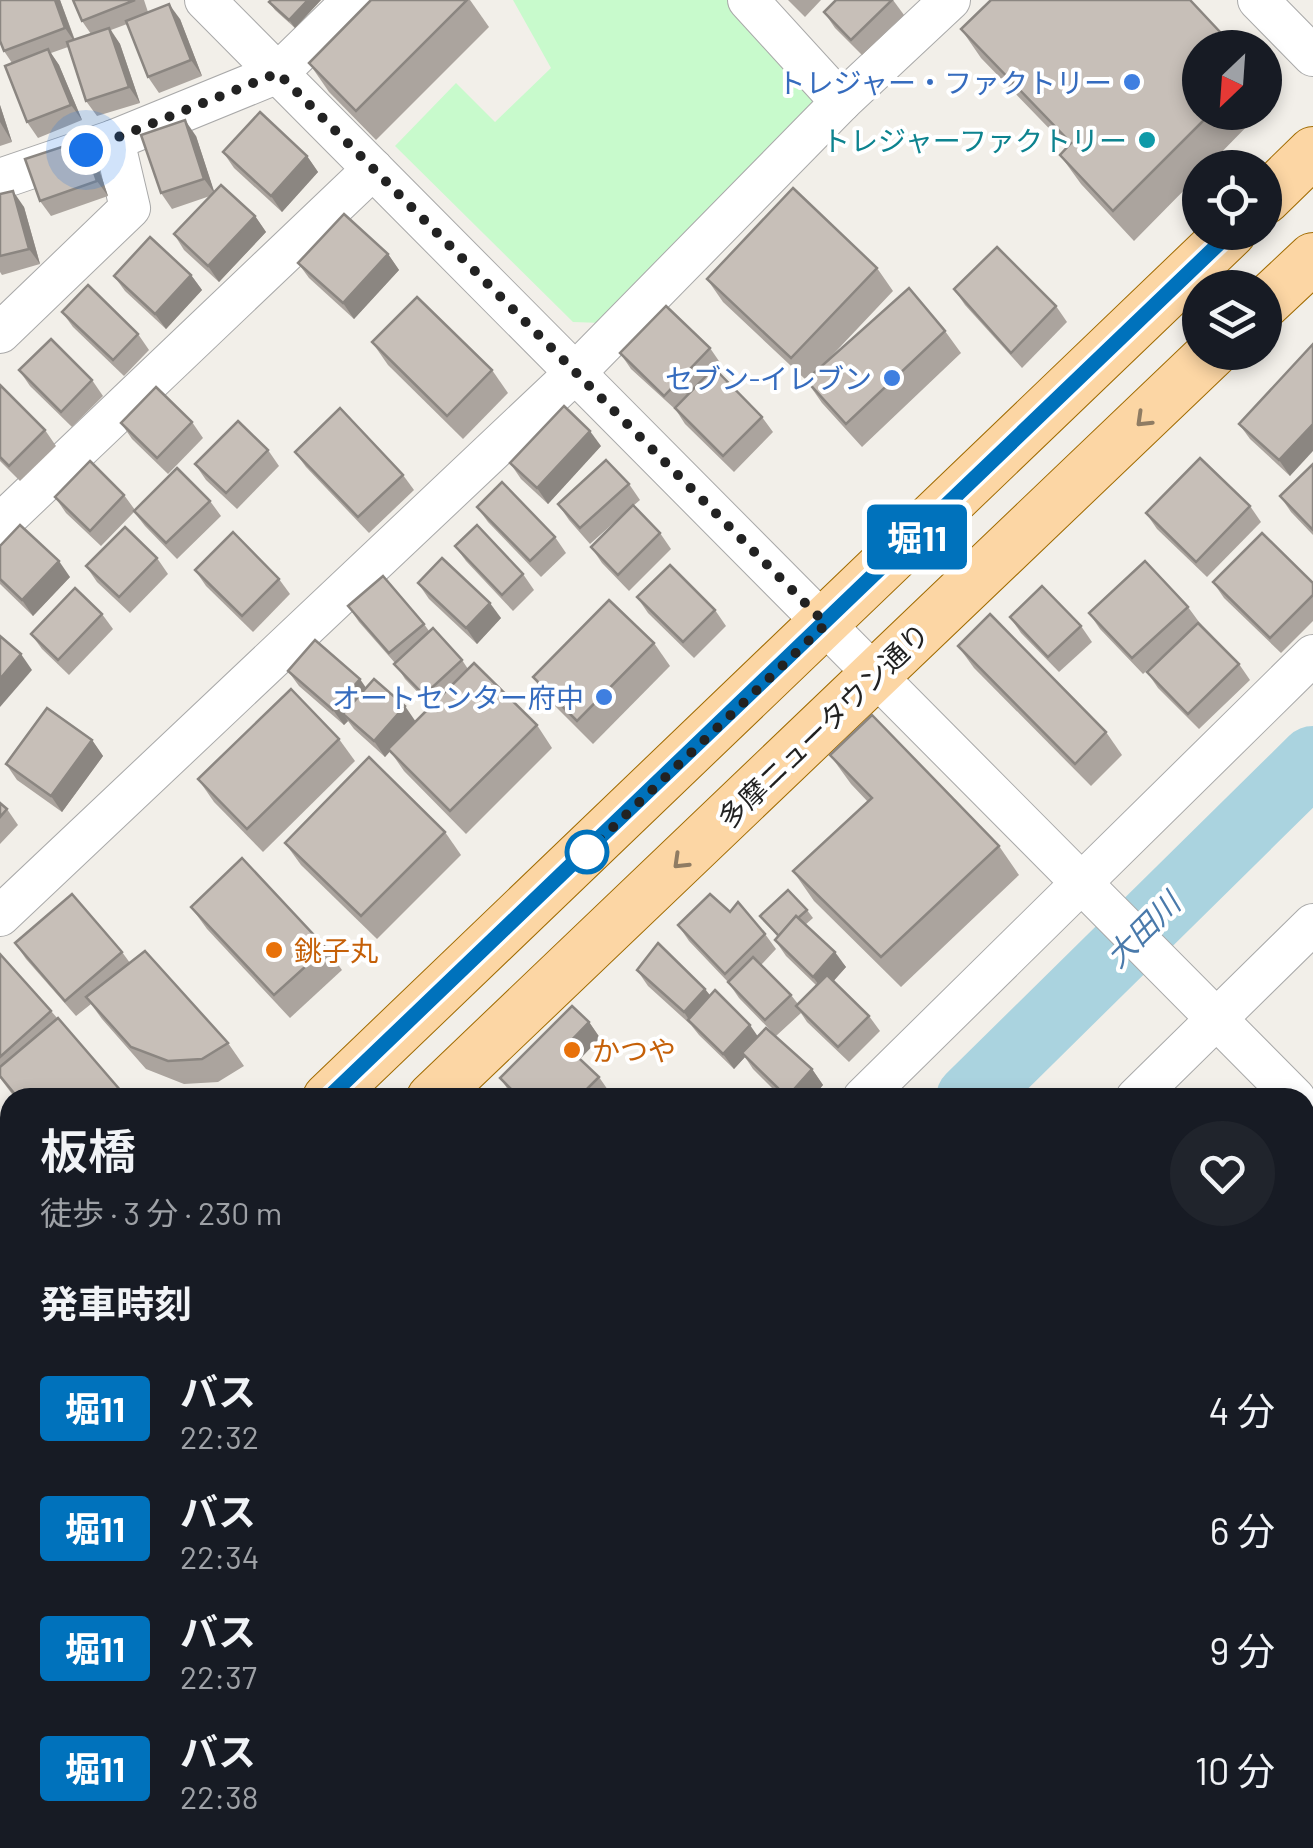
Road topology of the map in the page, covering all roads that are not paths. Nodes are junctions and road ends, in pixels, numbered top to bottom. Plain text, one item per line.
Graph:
1 (205, 0) edge
2 (353, 0) edge
3 (748, 0) edge
4 (950, 0) edge
5 (1258, 0) edge
6 (1313, 56) edge
7 (278, 73) junction
8 (841, 102) junction
9 (114, 140) junction
10 (1313, 152) edge
11 (373, 169) junction
12 (0, 179) edge
13 (1282, 183) edge
14 (1212, 250) edge
15 (1313, 258) edge
16 (1282, 288) edge
17 (0, 333) edge
18 (1195, 370) edge
19 (576, 372) junction
20 (0, 524) edge
21 (826, 624) junction
22 (1313, 655) edge
23 (876, 675) junction
24 (1093, 896) junction
25 (0, 916) edge
26 (1313, 924) edge
27 (1215, 1018) junction
28 (339, 1088) edge
29 (442, 1088) edge
30 (875, 1088) edge
31 (1146, 1088) edge
32 (1285, 1088) edge

1 - 7 street
2 - 7 street
3 - 8 street
4 - 8 street
5 - 6 street
7 - 9 street
7 - 11 street
8 - 19 street
9 - 12 street
9 - 17 street
10 - 13 main road
11 - 19 street
11 - 20 street
14 - 21 main road
15 - 16 main road
18 -> 23 main road, 多摩ニュータウン通り
19 - 21 street
19 - 25 street
21 - 23 street
21 - 28 main road
22 - 24 street
23 - 24 street
23 -> 29 main road, 多摩ニュータウン通り
24 - 27 street
24 - 30 street
26 - 27 street
27 - 31 street
27 - 32 street

